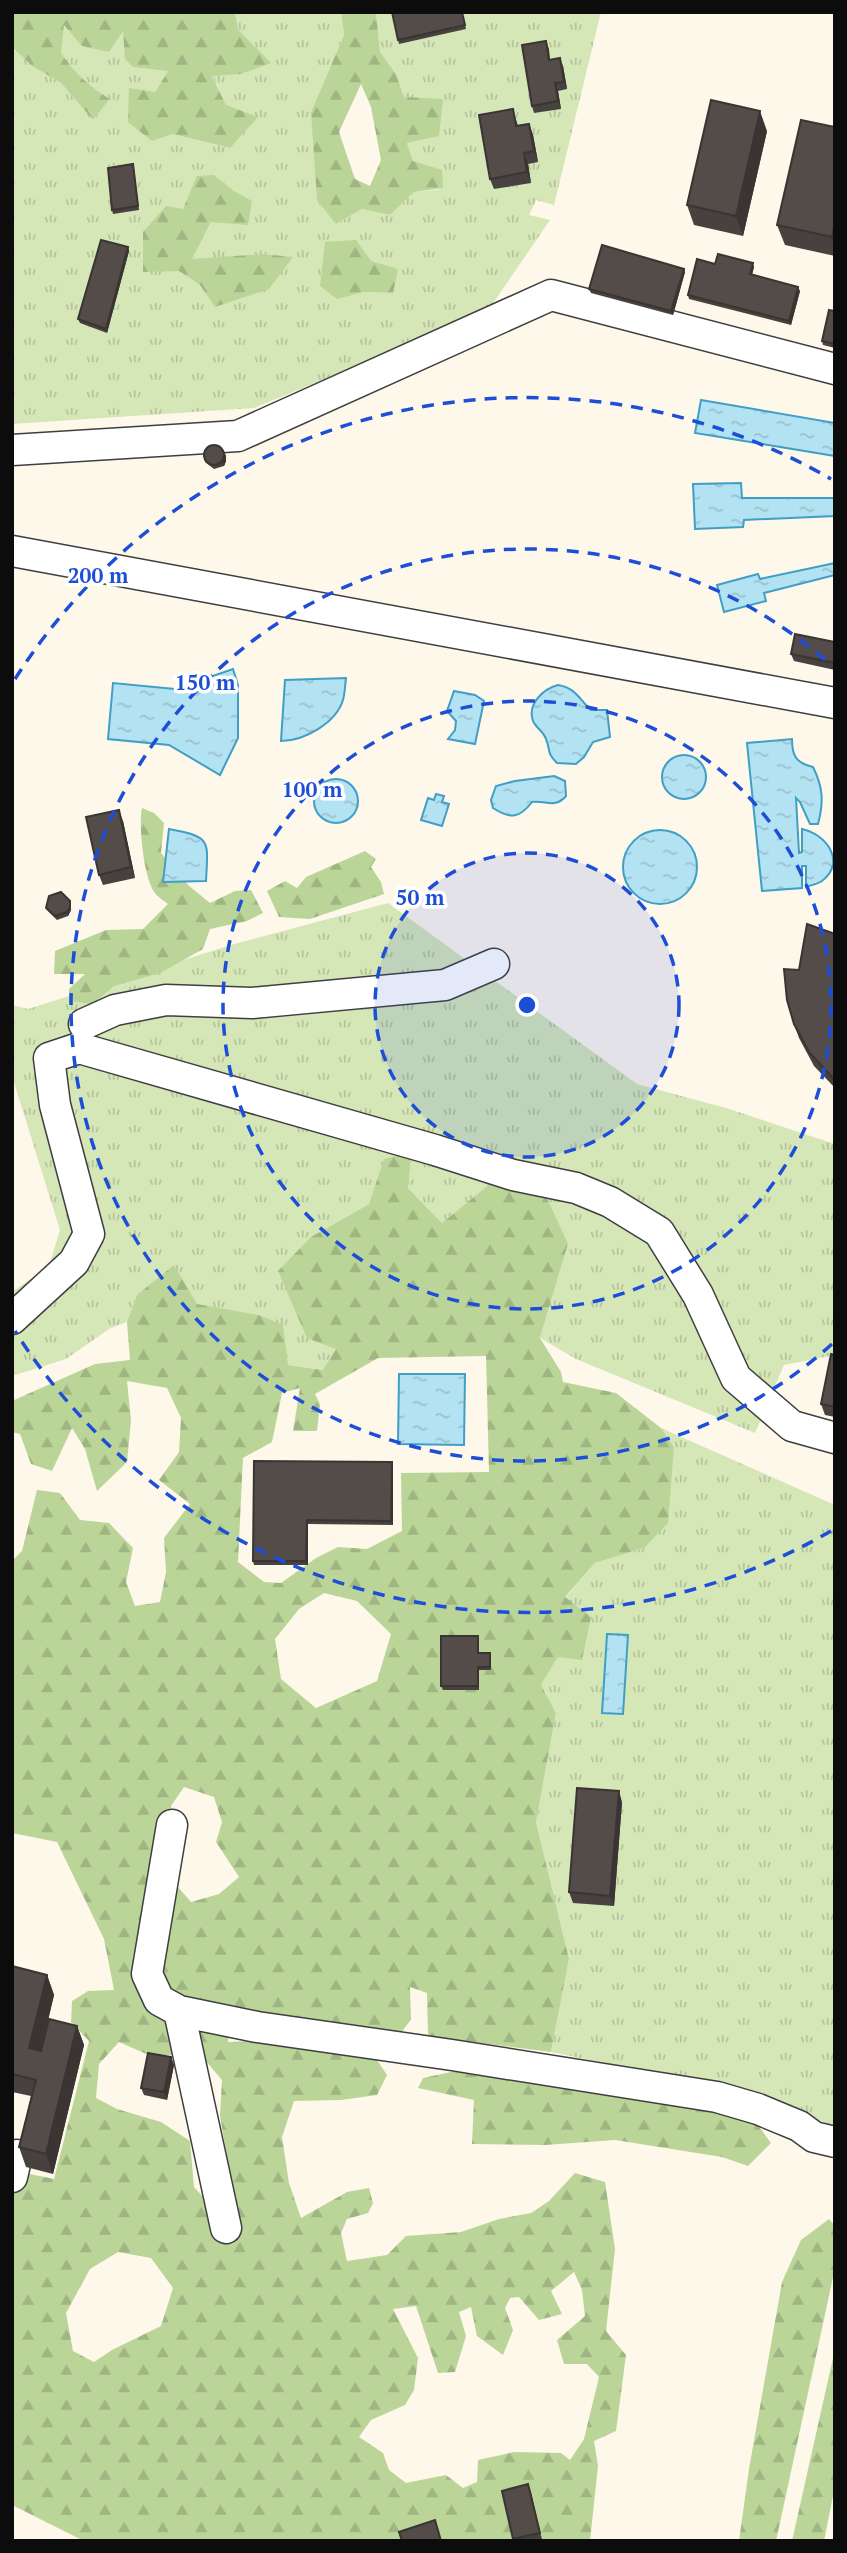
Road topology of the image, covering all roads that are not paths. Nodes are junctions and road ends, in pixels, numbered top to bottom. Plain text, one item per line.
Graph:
1 (835, 369) edge
2 (12, 450) edge
3 (12, 551) edge
4 (835, 703) edge
5 (494, 964) dead end
6 (84, 1024) dead end
7 (12, 1319) edge
8 (835, 1438) edge
9 (172, 1825) dead end
10 (179, 2011) junction
11 (835, 2142) edge
12 (226, 2228) dead end

1 - 2 street
3 - 4 street
5 - 6 street
7 - 8 street
9 - 10 street
10 - 11 street
10 - 12 street

